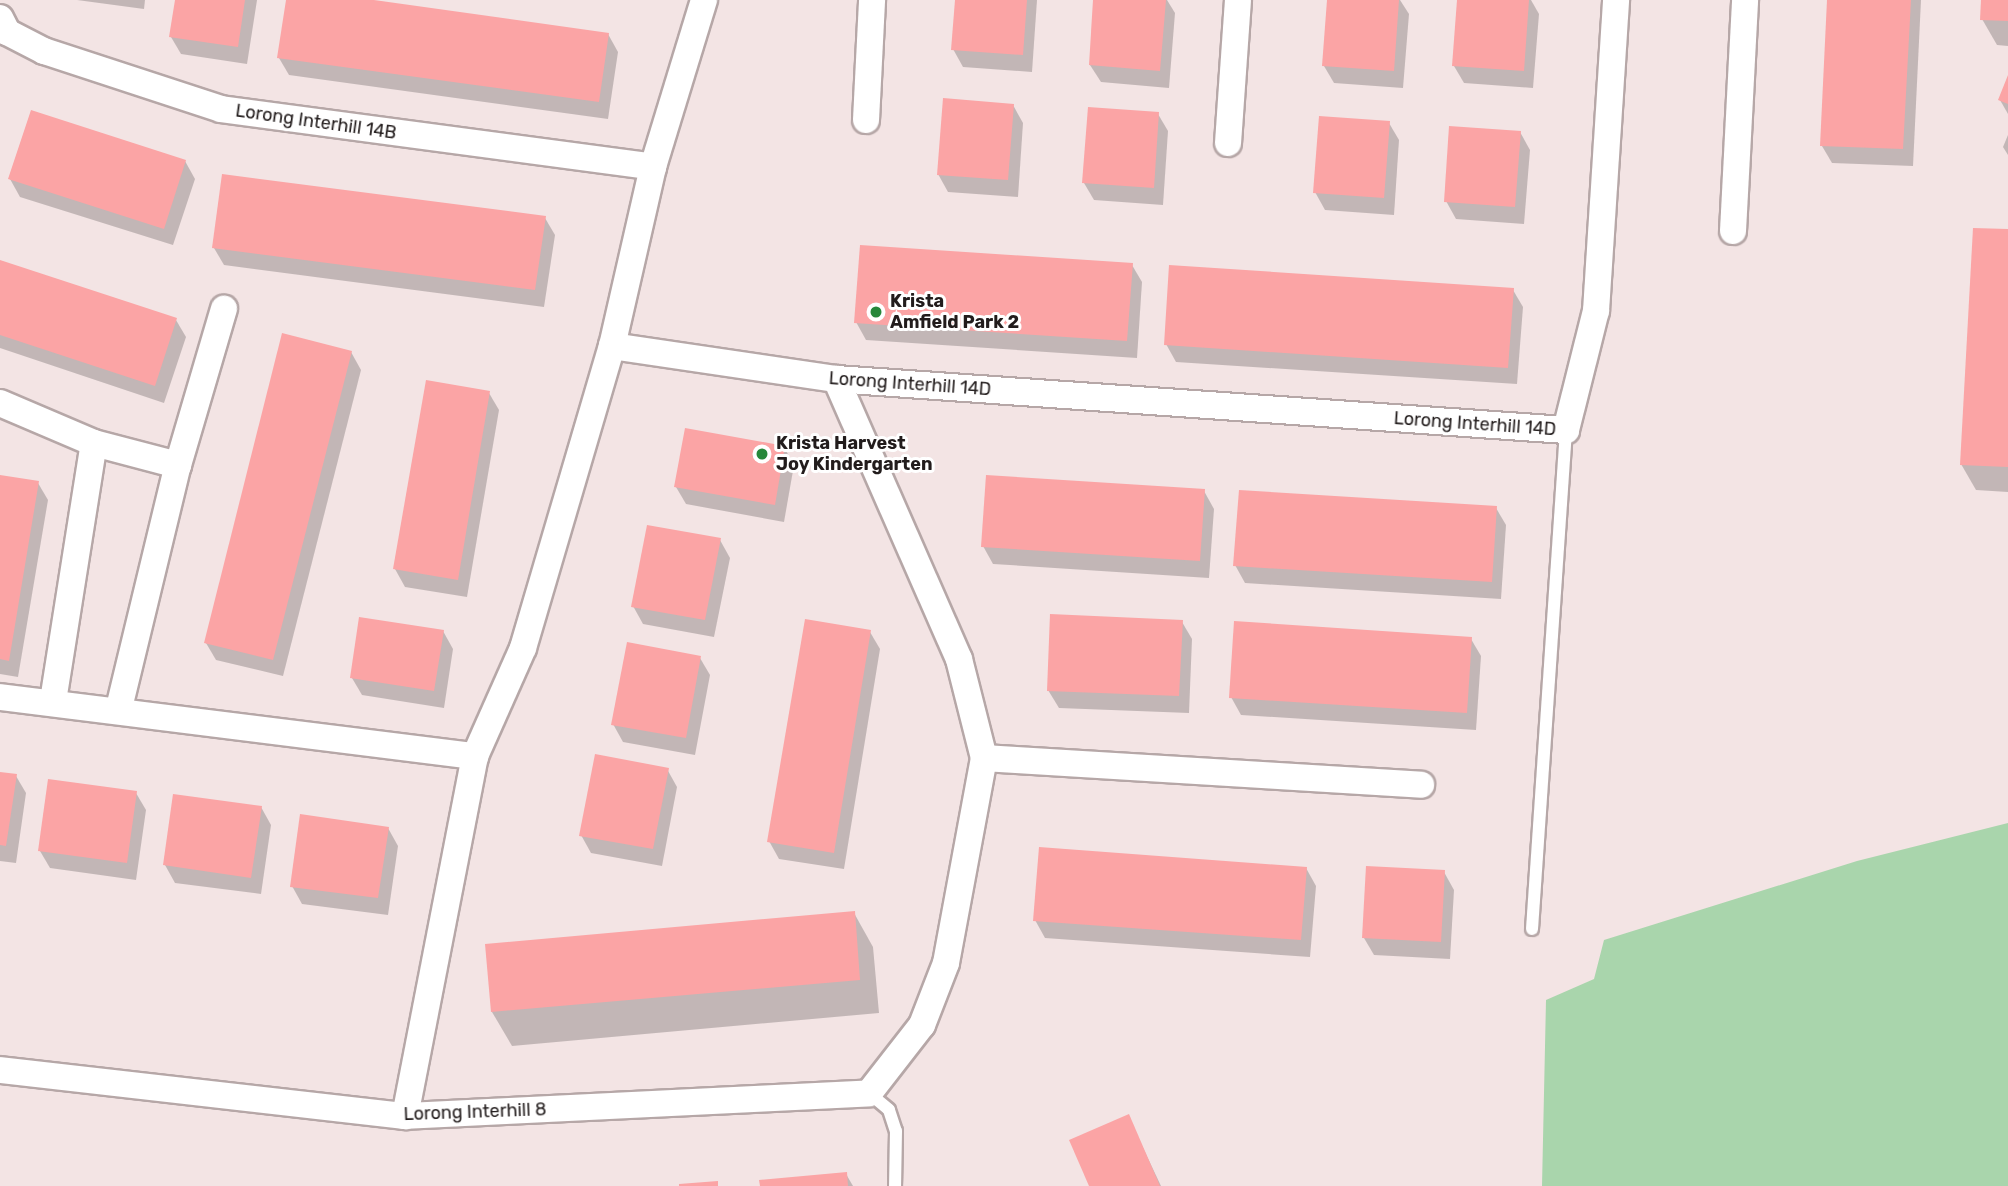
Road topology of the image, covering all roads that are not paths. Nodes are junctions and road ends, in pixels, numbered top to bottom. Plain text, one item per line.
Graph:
1 (704, 0) edge
2 (872, 0) edge
3 (1238, 0) edge
4 (1616, 0) edge
5 (1745, 0) edge
6 (0, 18) edge
7 (866, 120) dead end
8 (1228, 143) dead end
9 (653, 167) junction
10 (1733, 231) dead end
11 (224, 309) dead end
12 (612, 346) junction
13 (836, 379) junction
14 (0, 403) edge
15 (1566, 430) junction
16 (94, 443) junction
17 (178, 465) junction
18 (0, 697) edge
19 (53, 701) junction
20 (119, 708) junction
21 (475, 756) junction
22 (984, 758) junction
23 (1421, 785) dead end
24 (1532, 929) dead end
25 (0, 1070) edge
26 (869, 1093) junction
27 (405, 1116) junction
28 (895, 1186) edge

1 - 9 street
2 - 7 street
3 - 8 street
4 - 15 street
5 - 10 street
6 - 9 street, Lorong Interhill 14B
9 - 12 street
11 - 17 street
12 - 13 street, Lorong Interhill 14D
12 - 21 street
13 - 15 street, Lorong Interhill 14D
13 - 22 street
14 - 16 street
15 - 24 lane
16 - 17 street
16 - 19 street
17 - 20 street
18 - 19 street
19 - 20 street
20 - 21 street
21 - 27 street
22 - 23 street
22 - 26 street
25 - 27 street, Lorong Interhill 8
26 - 27 street, Lorong Interhill 8
26 - 28 lane

